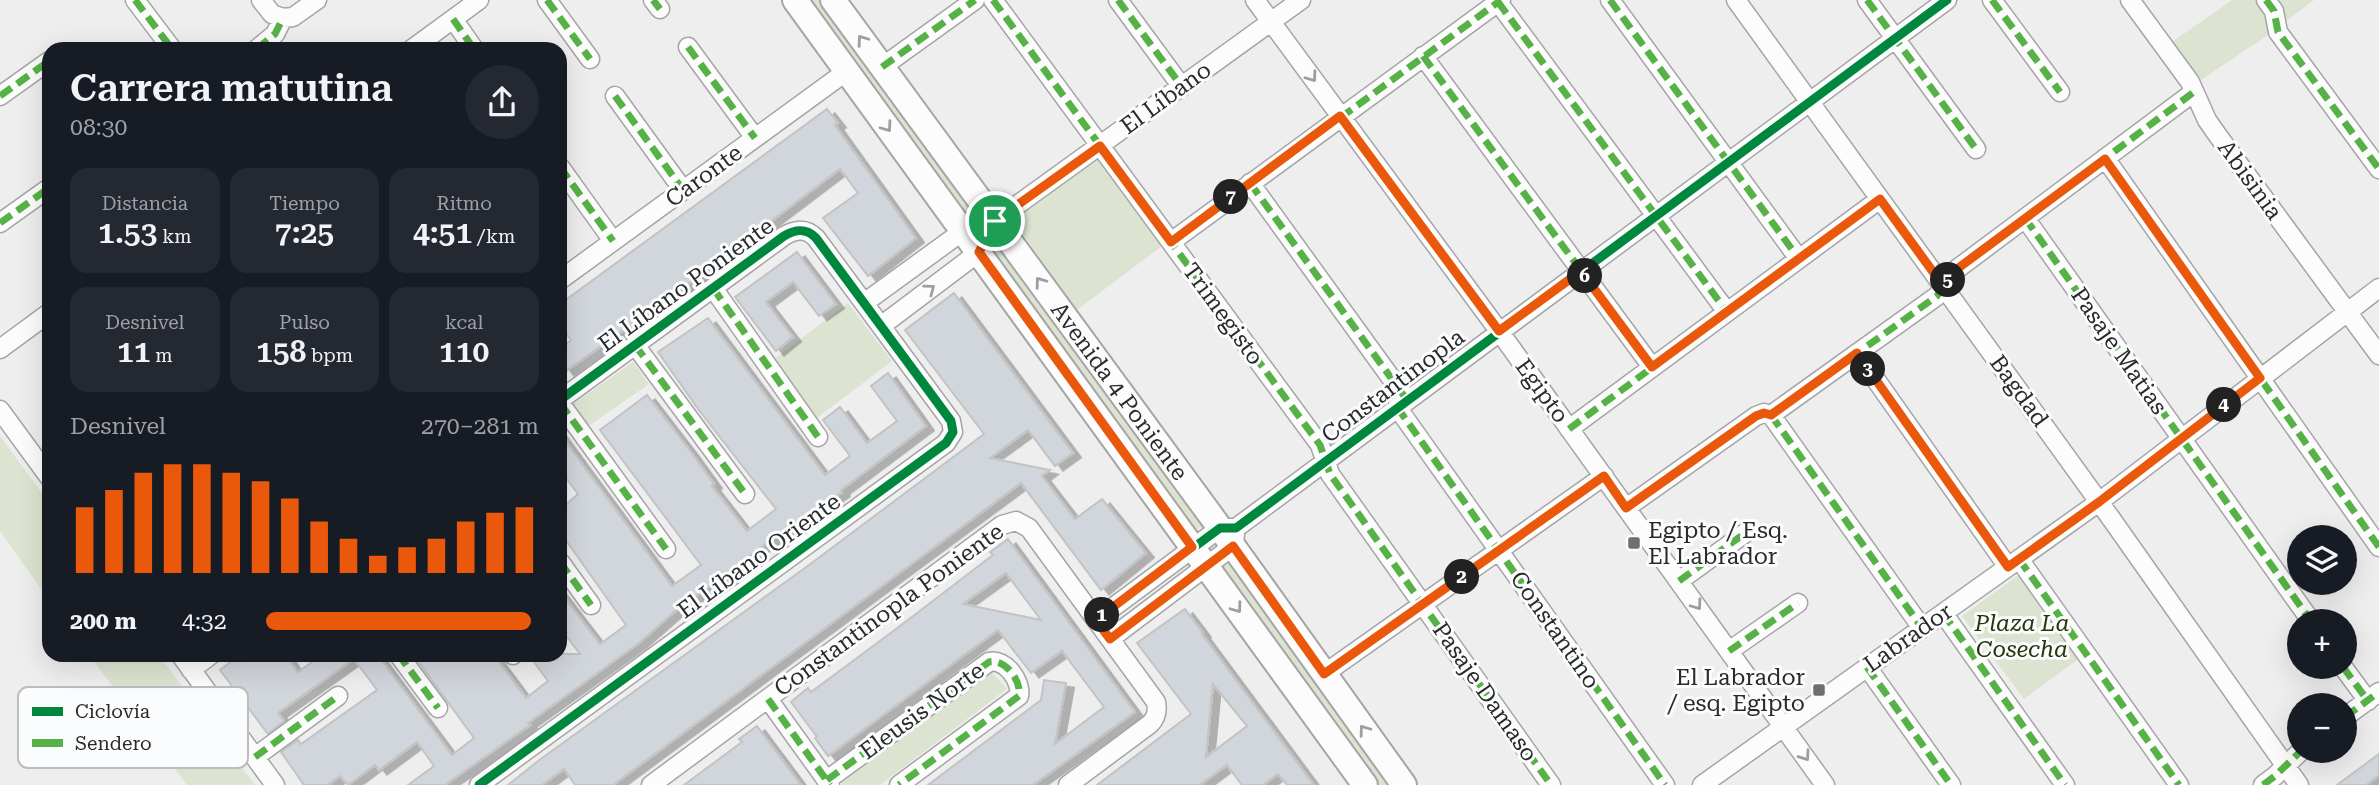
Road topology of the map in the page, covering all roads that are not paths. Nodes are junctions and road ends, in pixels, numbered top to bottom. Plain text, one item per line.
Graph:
1 (135, 0) edge
2 (261, 0) edge
3 (317, 0) edge
4 (479, 0) edge
5 (547, 0) edge
6 (795, 0) edge
7 (833, 0) edge
8 (975, 0) edge
9 (993, 0) edge
10 (1118, 0) edge
11 (1255, 0) edge
12 (1301, 0) edge
13 (1610, 0) edge
14 (1736, 0) edge
15 (1867, 0) edge
16 (1947, 0) edge
17 (1992, 0) edge
18 (2130, 0) edge
19 (2266, 0) edge
20 (1499, 1) edge
21 (283, 18) junction
22 (453, 19) junction
23 (1271, 22) junction
24 (1895, 38) junction
25 (167, 42) edge
26 (265, 42) edge
27 (422, 42) edge
28 (469, 42) edge
29 (688, 47) dead end
30 (1423, 56) junction
31 (590, 59) dead end
32 (42, 66) edge
33 (882, 68) junction
34 (847, 71) junction
35 (1182, 87) junction
36 (2060, 92) dead end
37 (2194, 92) junction
38 (0, 96) edge
39 (615, 96) dead end
40 (1810, 102) junction
41 (1340, 116) junction
42 (755, 138) junction
43 (1100, 146) junction
44 (1976, 149) dead end
45 (2105, 159) junction
46 (1728, 162) junction
47 (2379, 169) edge
48 (567, 177) edge
49 (1250, 183) junction
50 (683, 190) junction
51 (42, 193) edge
52 (1880, 199) junction
53 (1656, 215) junction
54 (2025, 218) junction
55 (995, 221) junction
56 (0, 223) edge
57 (963, 231) junction
58 (614, 241) junction
59 (1171, 242) junction
60 (979, 252) junction
61 (1799, 259) junction
62 (1581, 271) junction
63 (567, 275) edge
64 (1944, 287) junction
65 (713, 288) junction
66 (2379, 288) edge
67 (864, 303) junction
68 (1727, 312) junction
69 (2347, 312) junction
70 (42, 318) edge
71 (881, 326) junction
72 (1499, 331) junction
73 (635, 345) junction
74 (0, 349) edge
75 (1857, 353) junction
76 (2379, 355) edge
77 (1652, 367) junction
78 (2260, 378) junction
79 (567, 397) edge
80 (1402, 404) junction
81 (0, 410) edge
82 (567, 412) edge
83 (1771, 415) junction
84 (1569, 429) junction
85 (818, 437) dead end
86 (2181, 438) junction
87 (1325, 460) junction
88 (42, 467) edge
89 (1604, 476) junction
90 (745, 494) dead end
91 (2099, 502) junction
92 (1626, 508) junction
93 (1748, 531) dead end
94 (1230, 534) junction
95 (2379, 547) edge
96 (666, 549) dead end
97 (1499, 551) junction
98 (1199, 557) junction
99 (2014, 563) junction
100 (567, 571) edge
101 (1679, 581) junction
102 (1798, 603) dead end
103 (592, 605) dead end
104 (1423, 605) junction
105 (2302, 609) edge
106 (1943, 613) junction
107 (1922, 628) junction
108 (1102, 629) junction
109 (1729, 651) junction
110 (186, 662) edge
111 (202, 662) edge
112 (404, 662) edge
113 (1867, 667) junction
114 (191, 670) junction
115 (1324, 674) junction
116 (2355, 679) edge
117 (204, 687) edge
118 (338, 696) dead end
119 (2373, 696) edge
120 (768, 699) junction
121 (438, 708) dead end
122 (2357, 709) edge
123 (1784, 727) junction
124 (248, 747) edge
125 (255, 757) junction
126 (2288, 763) edge
127 (2285, 766) junction
128 (829, 782) edge
129 (275, 785) edge
130 (479, 785) edge
131 (651, 785) edge
132 (899, 785) edge
133 (1068, 785) edge
134 (1365, 785) edge
135 (1404, 785) edge
136 (1551, 785) edge
137 (1665, 785) edge
138 (1702, 785) edge
139 (1825, 785) edge
140 (1951, 785) edge
141 (2065, 785) edge
142 (2179, 785) edge
143 (2263, 785) edge
144 (2299, 785) edge

1 - 25 street
2 - 21 street
3 - 21 street
4 - 22 street
5 - 31 street
6 - 34 street, Avenida 4 Poniente
33 -> 7 street, Avenida 4 Poniente
8 - 33 street
9 - 43 street, Trimegisto
10 - 35 street
11 - 23 street, Egipto
12 - 23 street, El Líbano
13 - 46 street
14 - 40 street, Bagdad
15 - 24 street
16 - 24 street, Constantinopla
17 - 36 street
18 - 37 street, Abisinia
19 - 47 street
20 - 30 street
20 - 53 street
21 - 26 street
22 - 27 street
22 - 28 street
23 - 35 street, El Líbano
23 -> 41 street, Egipto
24 - 40 street, Constantinopla
24 - 44 street
29 - 42 street
30 - 41 street
30 - 62 street
32 - 38 street
33 - 55 street, Avenida 4 Poniente
34 - 42 street, Caronte
34 -> 57 street, Avenida 4 Poniente
35 - 43 street, El Líbano
37 - 45 street
37 - 69 street, Abisinia
39 - 50 street
40 - 46 street, Constantinopla
40 - 52 street, Bagdad
41 - 49 street
41 - 72 street, Egipto
42 - 50 street, Caronte
43 - 55 street, El Líbano
43 - 59 street, Trimegisto
45 - 54 street
45 - 78 street
46 - 53 street, Constantinopla
46 - 61 street
48 - 58 street
49 - 59 street
49 - 80 street, Constantino
50 - 58 street, Caronte
51 - 56 street
52 - 61 street
52 - 64 street, Bagdad
53 - 62 street, Constantinopla
53 - 68 street
54 - 64 street
54 - 86 street, Pasaje Matias
55 - 57 street, El Líbano
55 - 60 street, El Líbano
94 -> 55 street, Avenida 4 Poniente
57 - 60 street, Avenida 4 Poniente
57 - 67 street, El Líbano
58 - 63 street, Caronte
59 - 87 street, Trimegisto
71 -> 60 street, El Líbano
60 - 98 street, Avenida 4 Poniente
61 - 68 street
62 - 72 street, Constantinopla
62 - 77 street
64 - 75 street
64 - 91 street, Bagdad
65 - 67 street, El Líbano Poniente
65 - 73 street, El Líbano Poniente
65 - 85 street
66 - 69 street, Labrador
67 - 71 street, El Líbano Poniente
68 - 77 street
69 - 76 street, Abisinia
69 - 78 street, Labrador
70 - 74 street
71 - 130 street, El Líbano Oriente
72 - 80 street, Constantinopla
72 - 84 street, Egipto
73 - 79 street, El Líbano Poniente
73 - 90 street
75 - 83 street
75 - 99 street
77 - 84 street
78 - 86 street, Labrador
78 - 95 street
80 - 87 street, Constantinopla
80 - 97 street, Constantino
81 - 88 street
82 - 96 street
83 - 92 street
83 - 107 street
84 - 89 street, Egipto
86 - 91 street, Labrador
86 - 105 street, Pasaje Matias
87 - 94 street, Constantinopla
87 - 104 street, Pasaje Damaso
89 - 92 street, Egipto
89 - 97 street
91 - 99 street, Labrador
91 - 127 street, Bagdad
92 - 101 street, Egipto
93 - 101 street
94 - 98 street, Constantinopla
94 - 115 street, Avenida 4 Poniente
97 - 104 street
97 - 137 street, Constantino
98 - 108 street, Constantinopla
98 -> 134 street, Avenida 4 Poniente
99 - 106 street, Labrador
99 - 142 street
100 - 103 street
101 -> 109 street, Egipto
102 - 109 street
104 - 115 street
104 - 136 street, Pasaje Damaso
106 - 107 street, Labrador
106 - 141 street
107 - 113 street, Labrador
108 - 120 street, Constantinopla Poniente
108 - 133 street
109 - 123 street, Egipto
110 - 114 street
111 - 114 street
112 - 121 street
113 - 123 street, Labrador
113 - 140 street
114 - 117 street
135 -> 115 street, Avenida 4 Poniente
116 - 119 street
118 - 125 street
119 - 122 street
120 - 128 street, Eleusis Norte
120 - 131 street, Constantinopla Poniente
123 - 138 street, Labrador
123 -> 139 street, Egipto
124 - 125 street
125 - 129 street
126 - 127 street
127 - 143 street
127 - 144 street, Bagdad
128 - 132 street, Eleusis Norte

